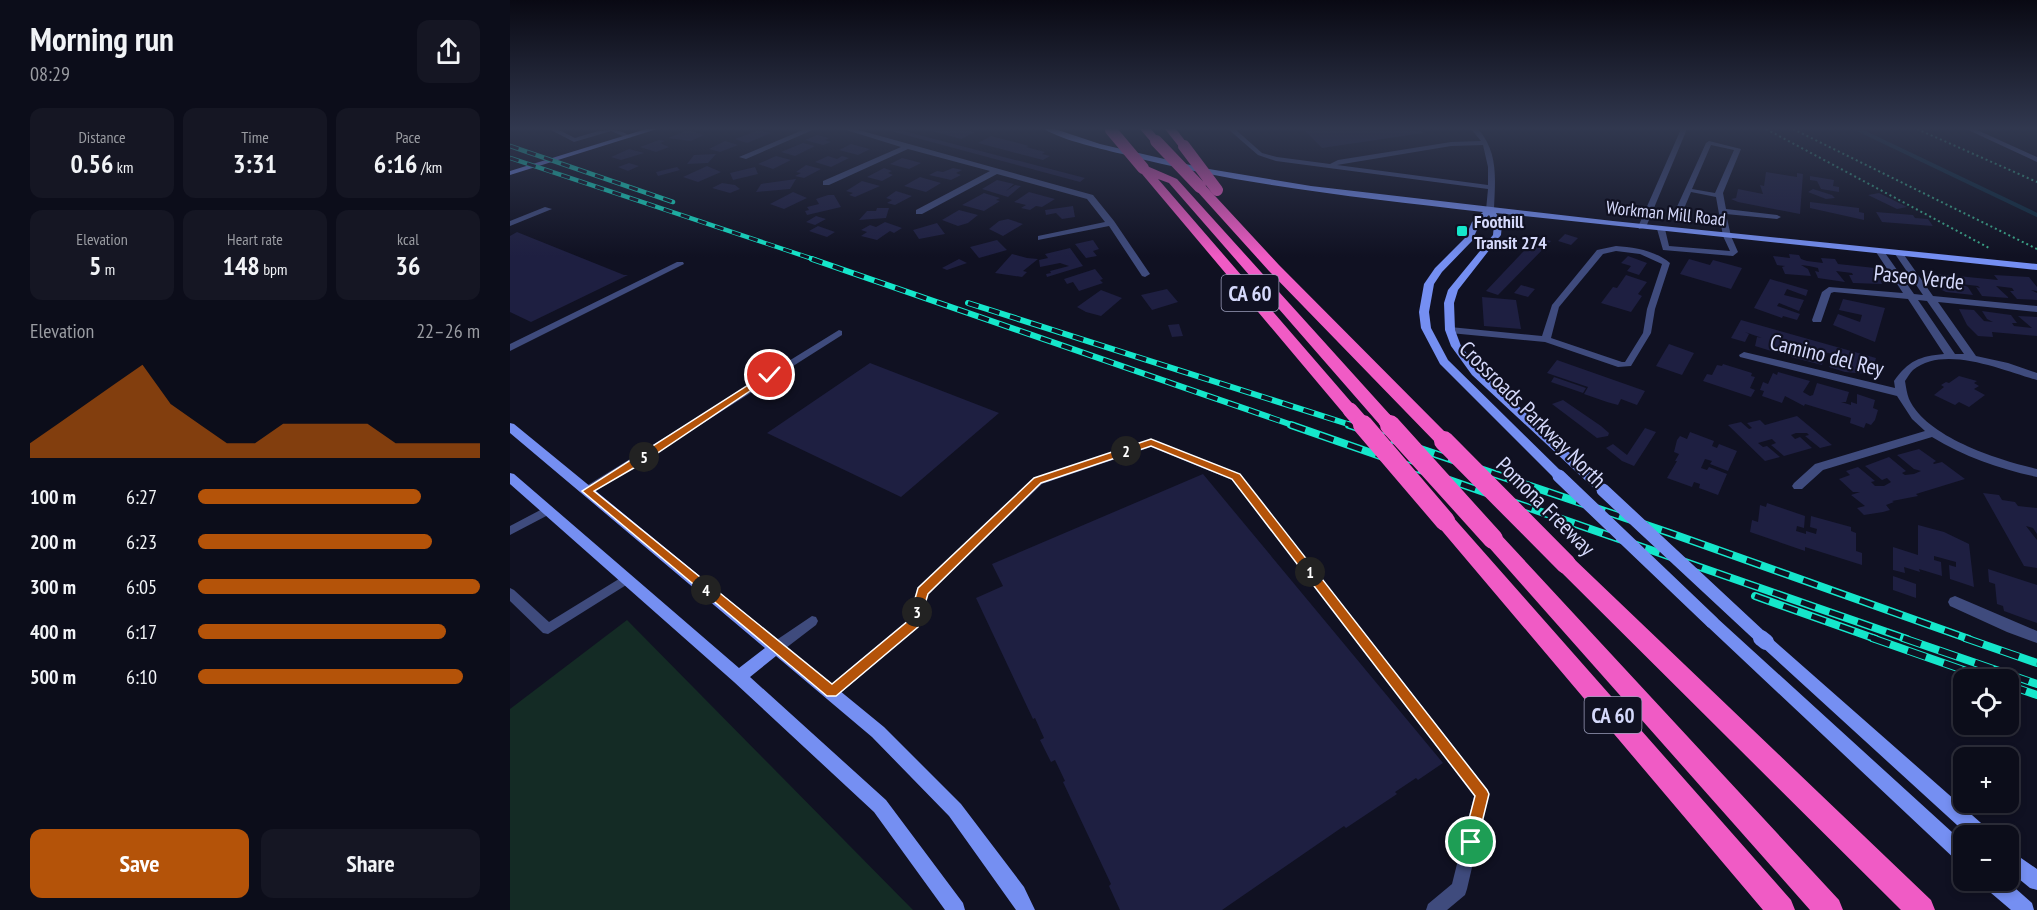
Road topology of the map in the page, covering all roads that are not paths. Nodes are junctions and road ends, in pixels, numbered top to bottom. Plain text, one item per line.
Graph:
1 (536, 171) edge
2 (852, 171) edge
3 (995, 171) edge
4 (1003, 171) edge
5 (1185, 171) edge
6 (1203, 171) edge
7 (1219, 171) edge
8 (1359, 171) edge
9 (1491, 171) edge
10 (1666, 171) edge
11 (1697, 171) edge
12 (1729, 171) edge
13 (1147, 172) joint
14 (510, 180) edge
15 (826, 183) dead end
16 (1491, 187) junction
17 (1689, 190) junction
18 (1720, 196) junction
19 (548, 208) dead end
20 (1680, 209) dead end
21 (1490, 210) junction
22 (919, 212) dead end
23 (1723, 212) junction
24 (1777, 217) dead end
25 (1111, 223) junction
26 (510, 224) edge
27 (1642, 227) junction
28 (1661, 229) junction
29 (1727, 236) junction
30 (1041, 238) dead end
31 (1666, 248) junction
32 (1880, 252) junction
33 (1899, 254) junction
34 (1659, 258) junction
35 (680, 264) dead end
36 (2036, 267) edge
37 (1274, 268) junction
38 (1145, 274) dead end
39 (1909, 296) junction
40 (1929, 298) junction
41 (2037, 309) edge
42 (1817, 320) dead end
43 (1450, 330) junction
44 (839, 333) dead end
45 (1546, 339) junction
46 (510, 348) edge
47 (1744, 355) dead end
48 (1952, 357) junction
49 (1972, 358) junction
50 (2037, 377) edge
51 (1900, 393) junction
52 (510, 427) edge
53 (1934, 432) junction
54 (2037, 473) edge
55 (510, 477) edge
56 (1798, 486) dead end
57 (587, 491) junction
58 (548, 510) junction
59 (510, 531) edge
60 (627, 579) junction
61 (510, 593) edge
62 (1955, 602) dead end
63 (812, 621) dead end
64 (2037, 637) edge
65 (777, 647) junction
66 (739, 677) junction
67 (832, 692) junction
68 (1971, 825) edge
69 (1953, 846) edge
70 (2019, 867) edge
71 (2037, 881) edge
72 (2003, 891) edge
73 (956, 910) edge
74 (1026, 910) edge
75 (1434, 910) edge
76 (1782, 910) edge
77 (1829, 910) edge
78 (1921, 910) edge
79 (2025, 910) edge

1 - 14 street
2 - 15 street
3 - 22 street
4 - 25 street
5 - 37 highway, Pomona Freeway / CA 60, bridge
6 - 37 highway, bridge
7 - 21 street, Workman Mill Road
8 - 16 lane
9 - 16 lane
10 - 27 lane
11 - 17 lane
12 - 18 lane
13 - 76 highway, CA 60, bridge
13 - 77 highway, bridge
16 - 21 lane
17 - 18 lane
17 - 20 lane
18 - 23 lane
19 - 26 lane
21 - 27 street, Workman Mill Road
21 - 43 street, Crossroads Parkway North
21 - 69 street, Crossroads Parkway North, bridge
23 - 24 lane
23 - 29 lane
25 - 30 street
25 - 38 street
27 - 28 street, Workman Mill Road
28 - 29 street, Workman Mill Road
28 - 31 lane
29 - 31 lane
29 - 32 street, Workman Mill Road
31 - 34 lane
32 - 33 street, Workman Mill Road
32 - 39 street
33 - 36 street, Workman Mill Road
33 - 40 street
34 - 45 lane
34 - 45 lane
35 - 46 lane
37 - 78 highway, Pomona Freeway / CA 60, bridge
39 - 40 street, Paseo Verde
39 - 42 street, Paseo Verde
39 - 48 street
40 - 41 street, Paseo Verde
40 - 49 street
43 - 45 lane
43 - 68 street, Crossroads Parkway North, bridge
44 - 57 lane
47 - 51 street, Camino del Rey
48 - 49 street
48 - 51 street
49 - 50 street
51 - 53 street
52 - 57 street
53 - 54 street
53 - 56 street
55 - 58 street
57 - 65 street
58 - 59 lane
58 - 60 street
60 - 61 lane
60 - 66 street
62 - 64 street
63 - 65 lane
65 - 66 street
65 - 67 street
66 - 73 street
67 - 74 street
67 - 75 lane
70 - 71 street
72 - 79 street

